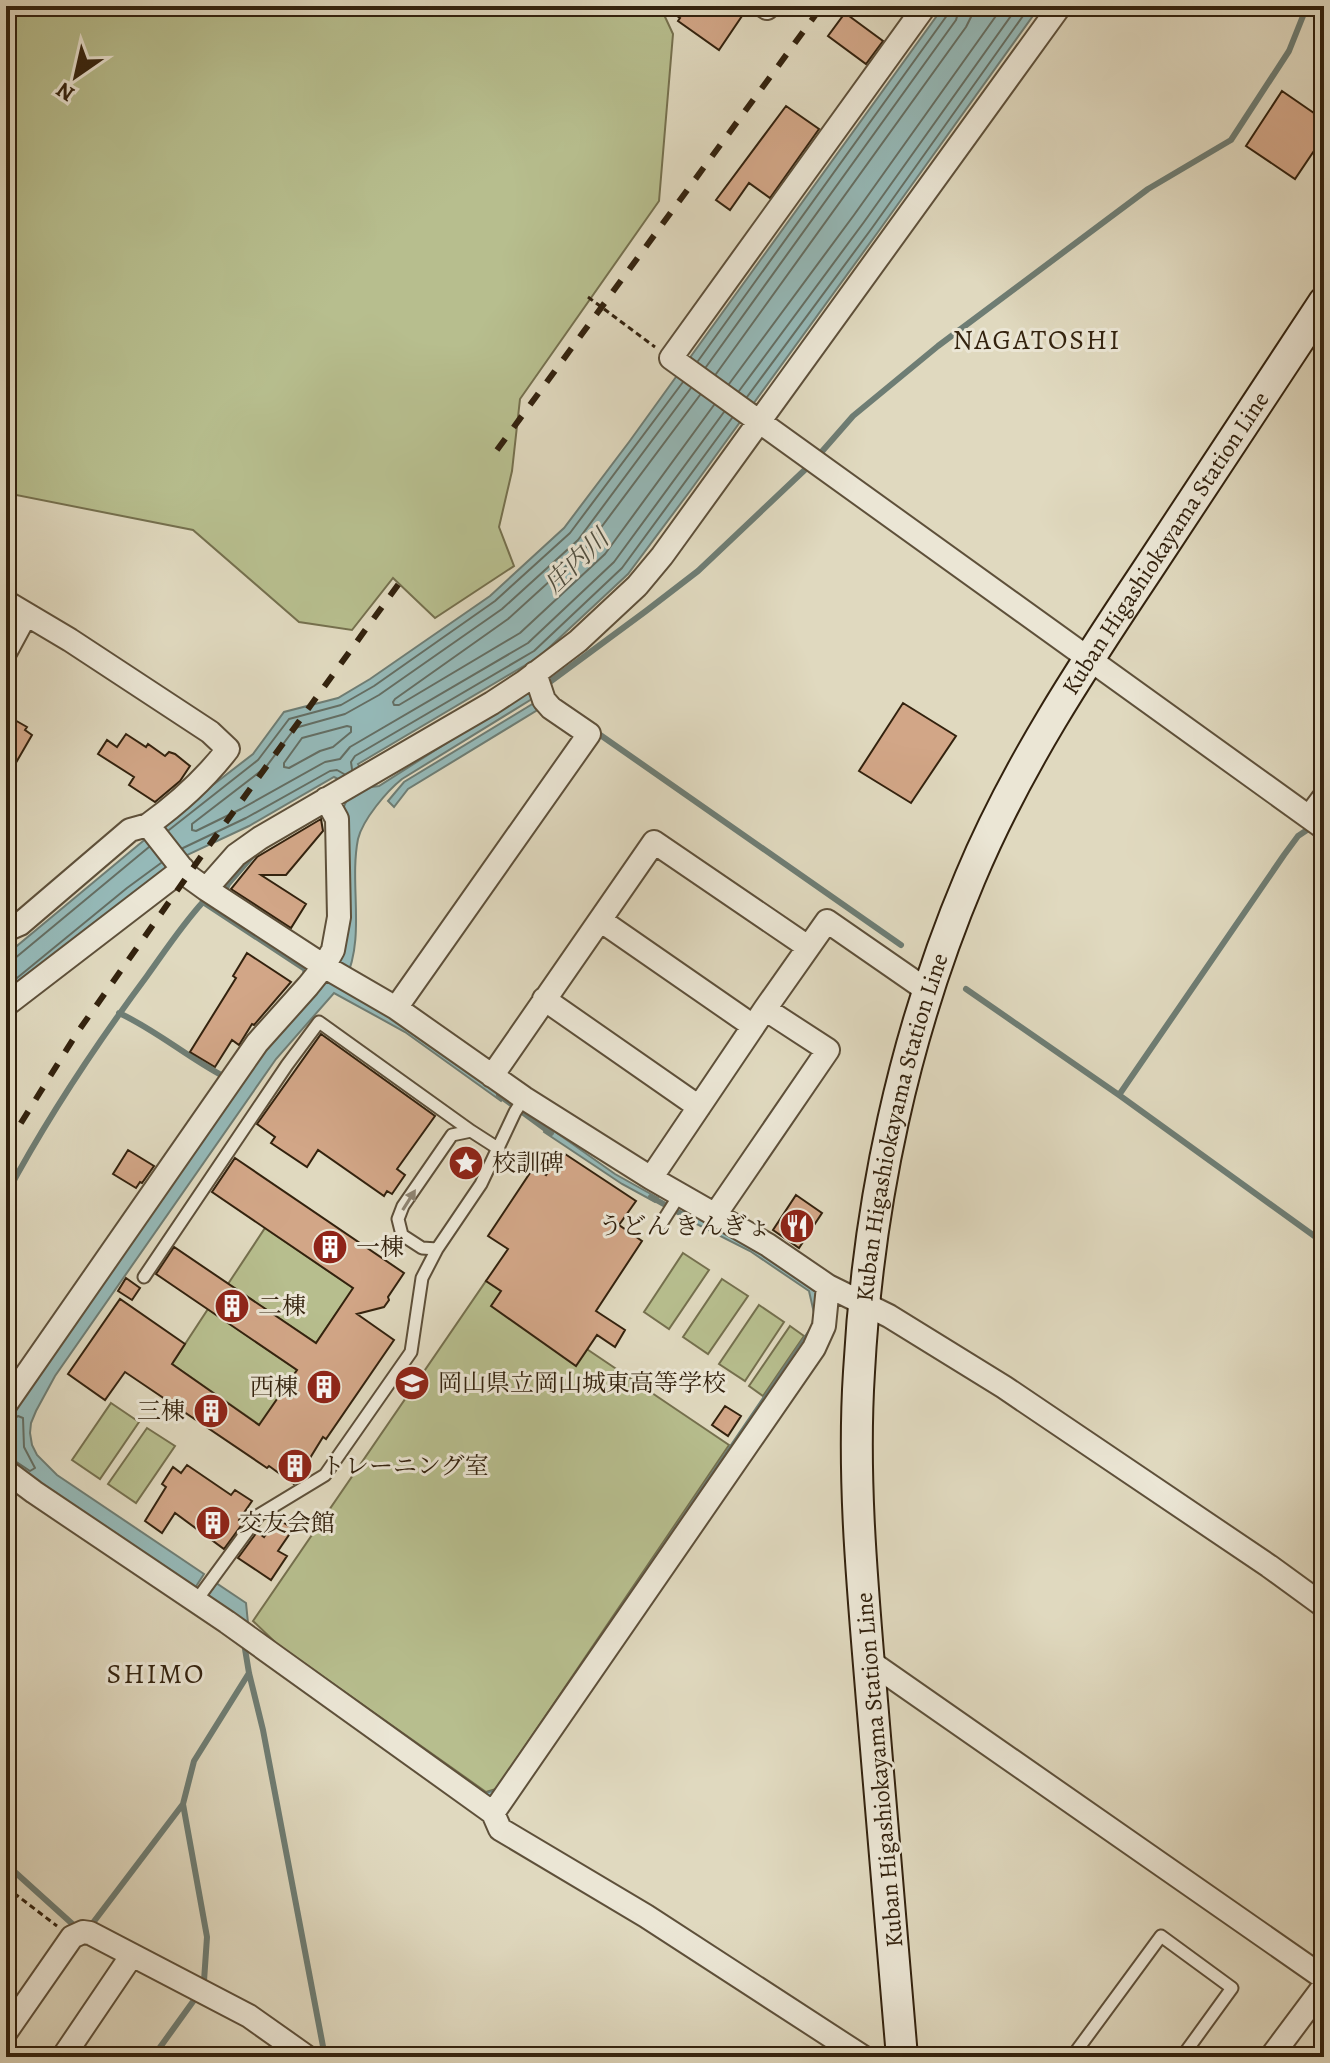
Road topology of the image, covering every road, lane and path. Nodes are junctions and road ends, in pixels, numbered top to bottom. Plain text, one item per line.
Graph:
1 (925, 6) edge
2 (1060, 6) edge
3 (588, 297) dead end
4 (1324, 302) edge
5 (674, 360) junction
6 (757, 419) junction
7 (6, 602) edge
8 (26, 614) junction
9 (6, 651) edge
10 (1088, 659) junction
11 (539, 682) junction
12 (1324, 797) edge
13 (332, 801) junction
14 (1317, 823) edge
15 (150, 828) junction
16 (181, 867) junction
17 (206, 889) junction
18 (600, 920) junction
19 (6, 930) edge
20 (808, 947) junction
21 (325, 967) junction
22 (928, 991) junction
23 (544, 999) junction
24 (6, 1005) edge
25 (396, 1008) junction
26 (759, 1017) junction
27 (492, 1076) junction
28 (520, 1104) junction
29 (699, 1107) junction
30 (471, 1131) junction
31 (499, 1149) junction
32 (651, 1178) junction
33 (675, 1202) junction
34 (715, 1215) junction
35 (661, 1224) dead end
36 (437, 1249) junction
37 (144, 1277) dead end
38 (828, 1286) junction
39 (864, 1303) junction
40 (6, 1404) edge
41 (6, 1471) edge
42 (198, 1598) junction
43 (1324, 1606) edge
44 (869, 1661) junction
45 (493, 1813) junction
46 (6, 1887) edge
47 (80, 1934) junction
48 (132, 1955) junction
49 (1324, 1978) edge
50 (1324, 1986) edge
51 (6, 2032) edge
52 (63, 2057) edge
53 (307, 2057) edge
54 (863, 2057) edge
55 (902, 2057) edge
56 (1072, 2057) edge
57 (1182, 2057) edge
58 (1271, 2057) edge

1 - 5 street
2 - 6 street
3 - 5 path
4 - 10 main road, Kuban Higashiokayama Station Line
5 - 6 street
6 - 10 street
6 - 11 street
7 - 8 street
8 - 9 street
8 - 15 street
10 - 14 street
10 - 22 main road, Kuban Higashiokayama Station Line
11 - 13 street
11 - 25 street
12 - 14 street
13 - 17 street
13 - 21 street
15 - 16 street
15 - 19 street
16 - 17 street
16 - 24 street
17 - 21 street
18 - 20 street
18 - 23 street
18 - 26 street
20 - 22 street
20 - 26 street
21 - 25 street
21 - 40 street
22 - 39 main road, Kuban Higashiokayama Station Line
23 - 27 street
23 - 29 street
25 - 27 street
26 - 29 street
26 - 34 street
27 - 28 street
28 - 31 lane
28 - 32 street
29 - 32 street
30 - 31 lane
36 -> 30 lane
30 - 37 lane
31 - 36 lane
32 - 33 street
33 - 34 street
33 - 35 lane
34 - 38 street
36 - 42 lane
38 - 39 street
38 - 45 street
39 - 43 street
39 - 44 main road, Kuban Higashiokayama Station Line
41 - 42 street
42 - 45 street
44 - 49 street
44 - 55 main road, Kuban Higashiokayama Station Line
45 - 54 street
46 - 47 path
47 - 48 street
47 - 51 street
48 - 52 street
48 - 53 street
50 - 58 street
56 - 57 lane

